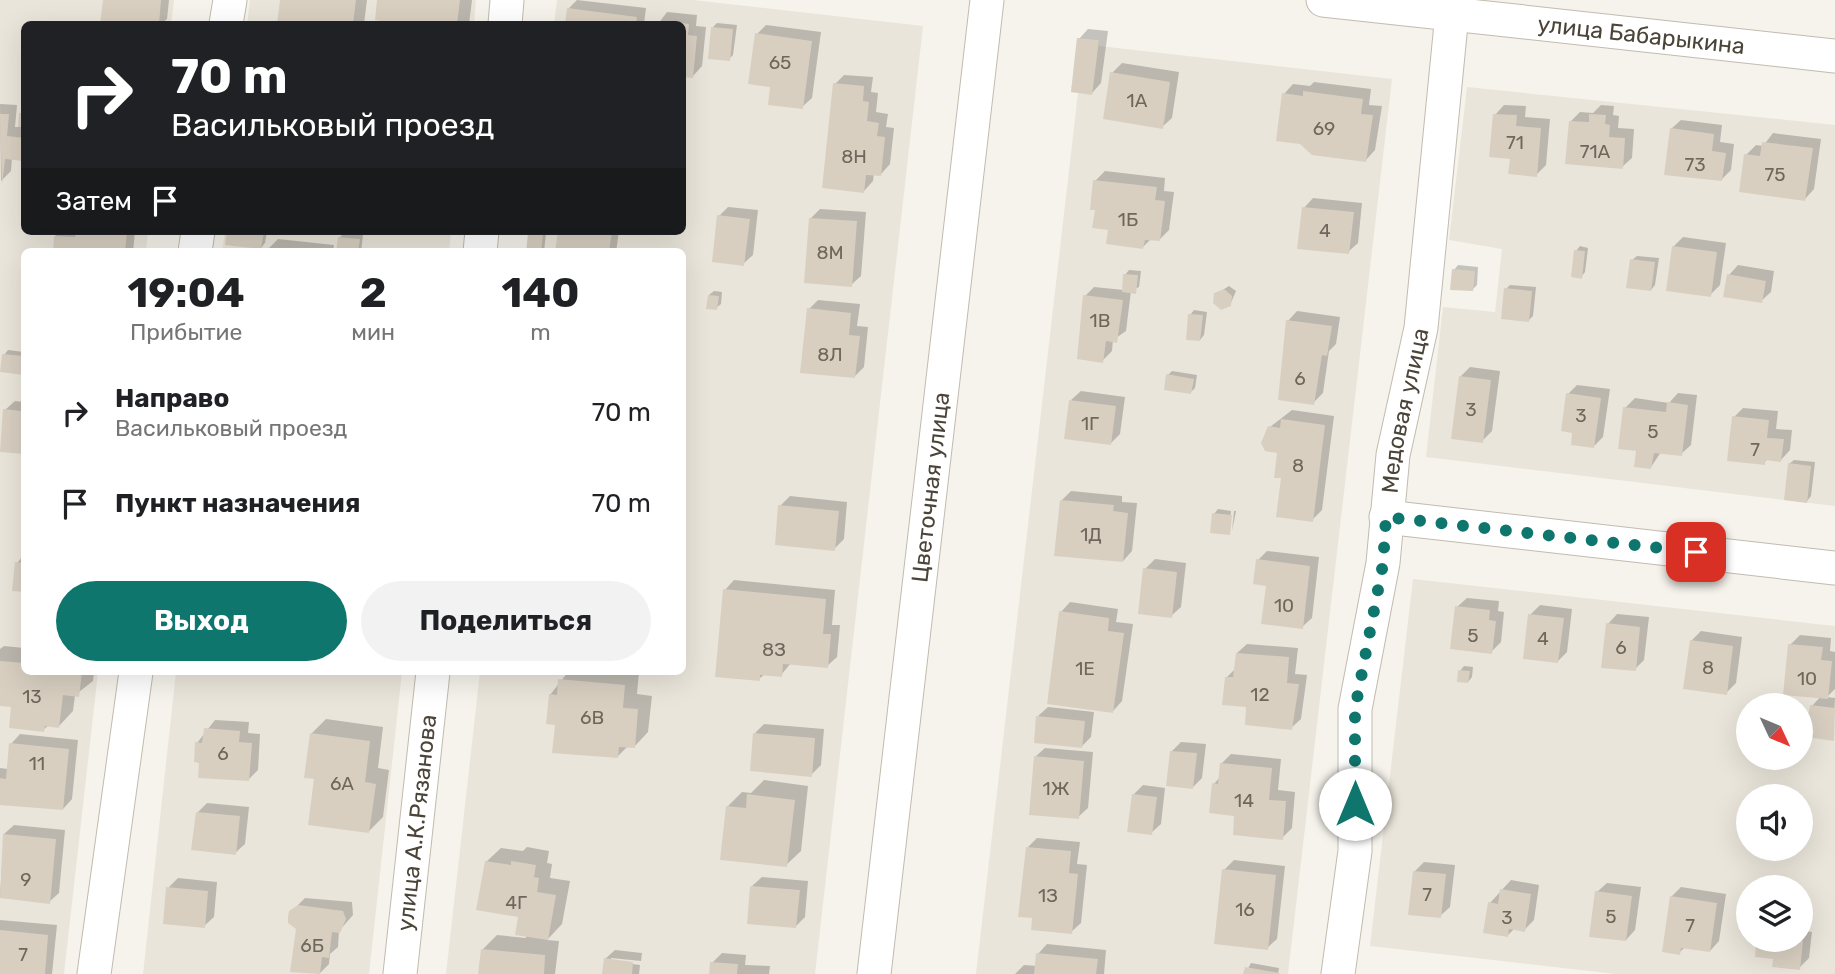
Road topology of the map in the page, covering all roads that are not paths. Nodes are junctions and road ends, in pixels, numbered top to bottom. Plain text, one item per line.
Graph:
1 (230, 0) edge
2 (507, 0) edge
3 (988, 0) edge
4 (1323, 0) edge
5 (1452, 14) junction
6 (226, 21) edge
7 (505, 21) edge
8 (1835, 56) edge
9 (1386, 517) junction
10 (1835, 568) edge
11 (136, 675) edge
12 (433, 675) edge
13 (94, 974) edge
14 (400, 974) edge
15 (874, 974) edge
16 (1338, 974) edge

1 - 6 street
2 - 7 street
3 - 15 street, Цветочная улица
4 - 5 street, улица Бабарыкина
5 - 8 street, улица Бабарыкина
5 - 9 street, Медовая улица
9 - 10 street
9 - 16 street, Медовая улица
11 - 13 street
12 - 14 street, улица А.К.Рязанова

